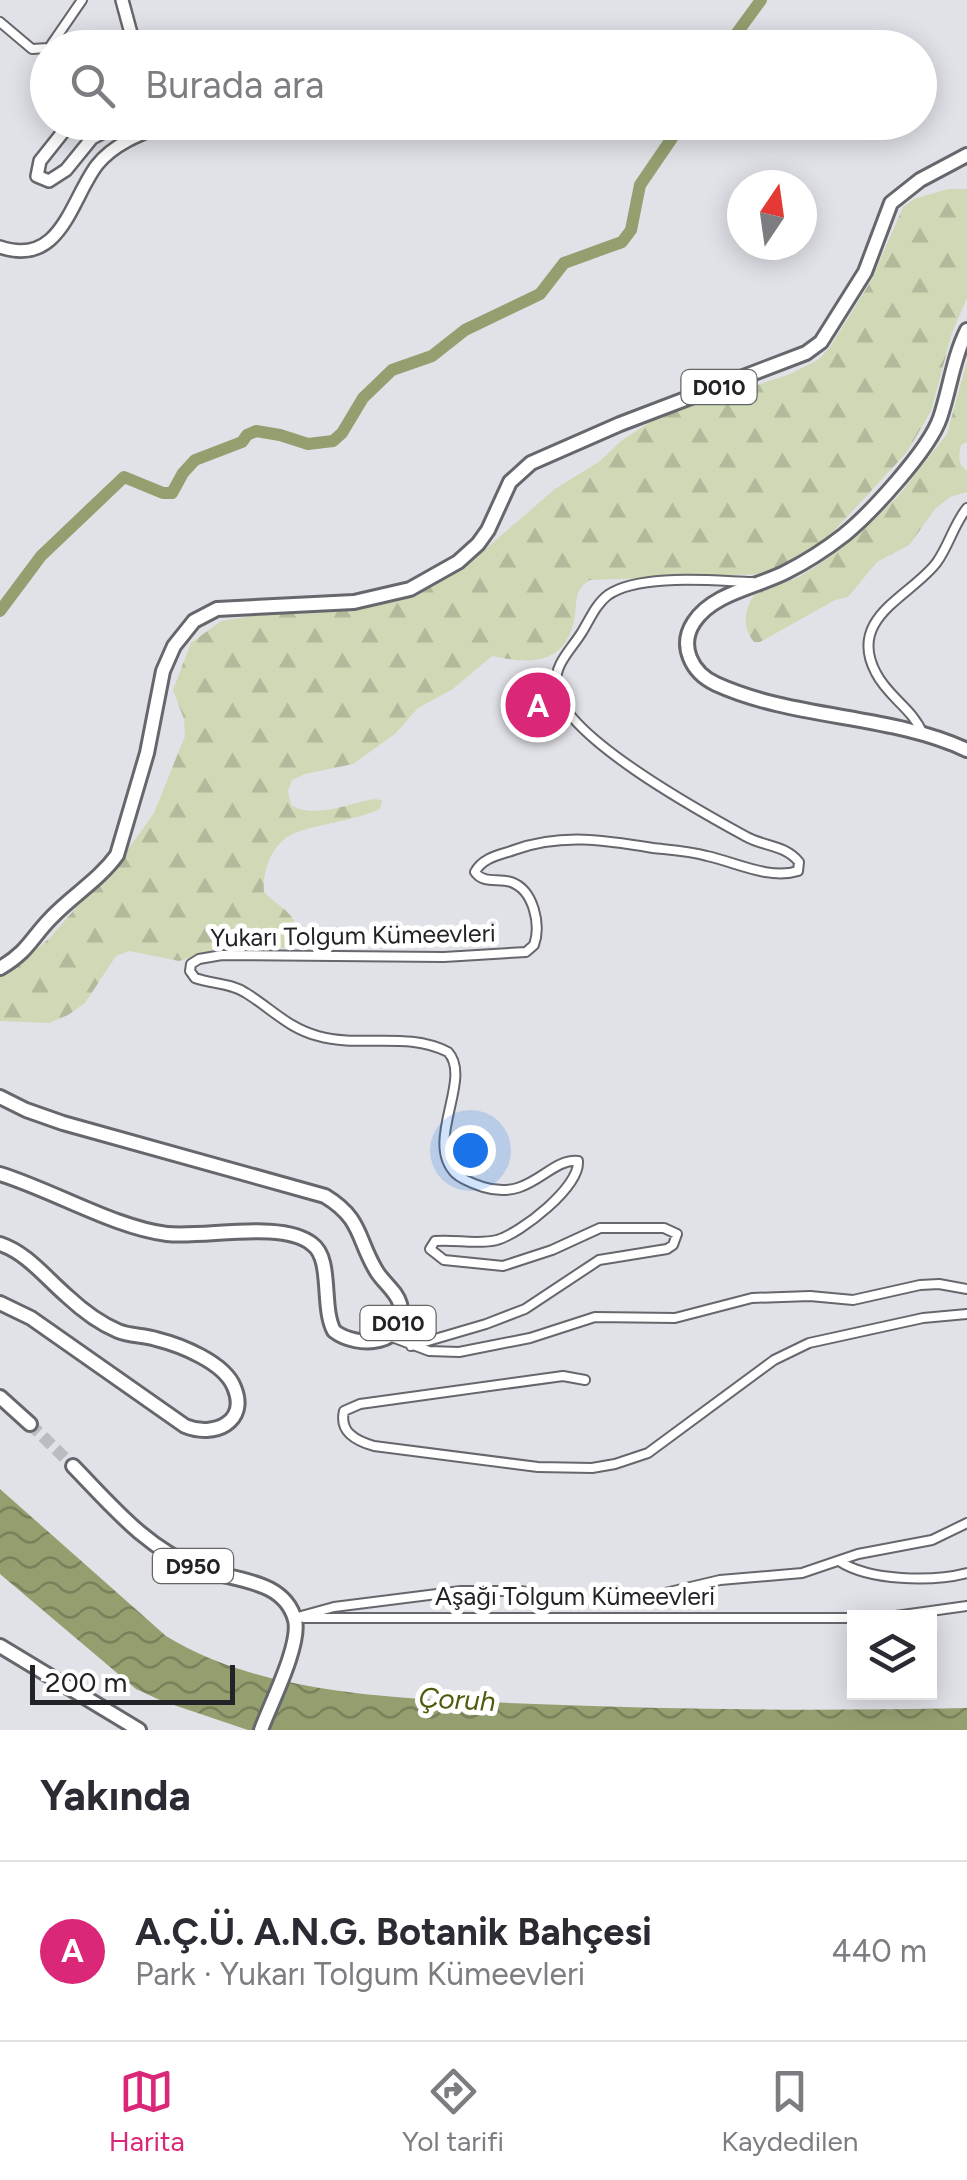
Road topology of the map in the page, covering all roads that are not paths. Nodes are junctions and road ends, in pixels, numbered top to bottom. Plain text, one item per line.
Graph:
1 (82, 0) edge
2 (122, 0) edge
3 (0, 22) edge
4 (61, 30) edge
5 (131, 30) edge
6 (30, 48) edge
7 (57, 140) edge
8 (90, 140) edge
9 (129, 140) edge
10 (967, 155) edge
11 (0, 247) edge
12 (967, 330) edge
13 (967, 508) edge
14 (762, 583) junction
15 (923, 734) junction
16 (967, 750) edge
17 (0, 968) edge
18 (0, 1097) edge
19 (0, 1174) edge
20 (0, 1244) edge
21 (967, 1289) edge
22 (0, 1303) edge
23 (967, 1314) edge
24 (389, 1336) junction
25 (411, 1346) junction
26 (585, 1380) dead end
27 (0, 1396) edge
28 (30, 1424) tunnel mouth
29 (73, 1466) tunnel mouth
30 (967, 1523) edge
31 (839, 1560) junction
32 (967, 1572) edge
33 (967, 1606) edge
34 (937, 1610) edge
35 (294, 1618) junction
36 (847, 1618) edge
37 (0, 1646) edge
38 (139, 1730) edge
39 (260, 1730) edge

1 - 4 street
2 - 5 street
3 - 6 street
7 - 8 street
9 - 11 street
10 - 17 main road, D010
12 - 14 main road
13 - 15 street
14 - 15 main road
14 - 25 street, Yukarı Tolgum Kümeevleri
15 - 16 main road
18 - 24 main road, D010
19 - 24 main road, D010
20 - 22 main road
21 - 25 street
23 - 26 street
24 - 25 street
27 - 28 main road
29 - 35 main road, D950
30 - 31 street, Aşağı Tolgum Kümeevleri
31 - 32 street
31 - 35 street, Aşağı Tolgum Kümeevleri
33 - 34 street
35 - 36 street, Aşağı Tolgum Kümeevleri
35 - 39 main road
37 - 38 main road

